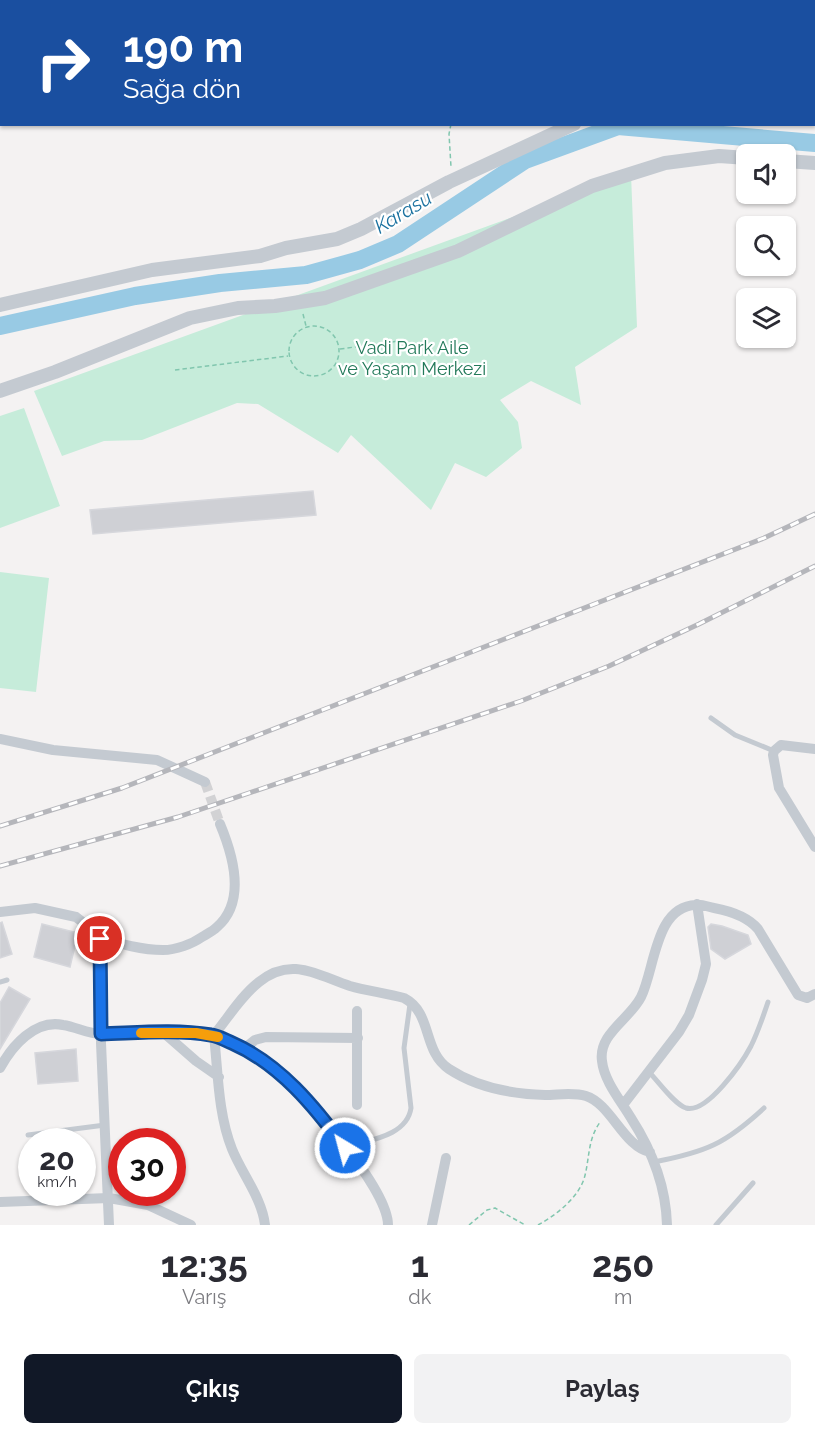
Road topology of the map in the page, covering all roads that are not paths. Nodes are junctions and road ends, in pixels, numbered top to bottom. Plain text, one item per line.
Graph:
1 (570, 126) edge
2 (736, 157) edge
3 (796, 162) edge
4 (815, 163) edge
5 (0, 305) edge
6 (0, 391) edge
7 (711, 718) dead end
8 (0, 740) edge
9 (815, 748) edge
10 (774, 751) junction
11 (205, 782) dead end
12 (220, 824) tunnel mouth
13 (815, 847) edge
14 (697, 904) junction
15 (0, 912) edge
16 (100, 939) junction
17 (7, 980) dead end
18 (0, 982) edge
19 (815, 994) edge
20 (411, 1002) junction
21 (768, 1002) dead end
22 (357, 1011) dead end
23 (164, 1033) junction
24 (101, 1034) junction
25 (213, 1035) junction
26 (358, 1038) junction
27 (245, 1048) junction
28 (0, 1068) edge
29 (648, 1071) junction
30 (219, 1077) junction
31 (357, 1105) dead end
32 (623, 1105) junction
33 (764, 1108) dead end
34 (105, 1125) junction
35 (82, 1128) edge
36 (345, 1148) junction
37 (652, 1157) junction
38 (447, 1158) dead end
39 (108, 1180) edge
40 (753, 1183) dead end
41 (108, 1198) edge
42 (0, 1202) edge
43 (109, 1206) edge
44 (150, 1206) edge
45 (109, 1225) edge
46 (191, 1225) edge
47 (265, 1225) edge
48 (388, 1225) edge
49 (432, 1225) edge
50 (666, 1225) edge
51 (716, 1225) edge

1 - 5 street
2 - 6 street
3 - 4 street
7 - 10 lane
8 - 11 street
9 - 10 street
10 - 13 street
12 - 16 street
14 - 19 street
14 - 29 street
14 - 32 street
15 - 16 street
16 - 24 street
17 - 18 lane
20 - 25 street
20 - 36 lane
20 - 37 street
21 - 29 lane
22 - 26 street
23 - 24 street
23 - 25 street
23 - 30 street
24 - 28 street
24 - 34 street
25 - 27 street
25 - 30 street
26 - 27 street
26 - 31 street
27 - 36 street
29 - 32 street
30 - 47 street
32 - 37 street
33 - 37 lane
34 - 35 lane
34 - 39 street
36 - 48 street
37 - 50 street
38 - 49 street
40 - 51 lane
41 - 42 street
43 - 45 street
44 - 46 street

